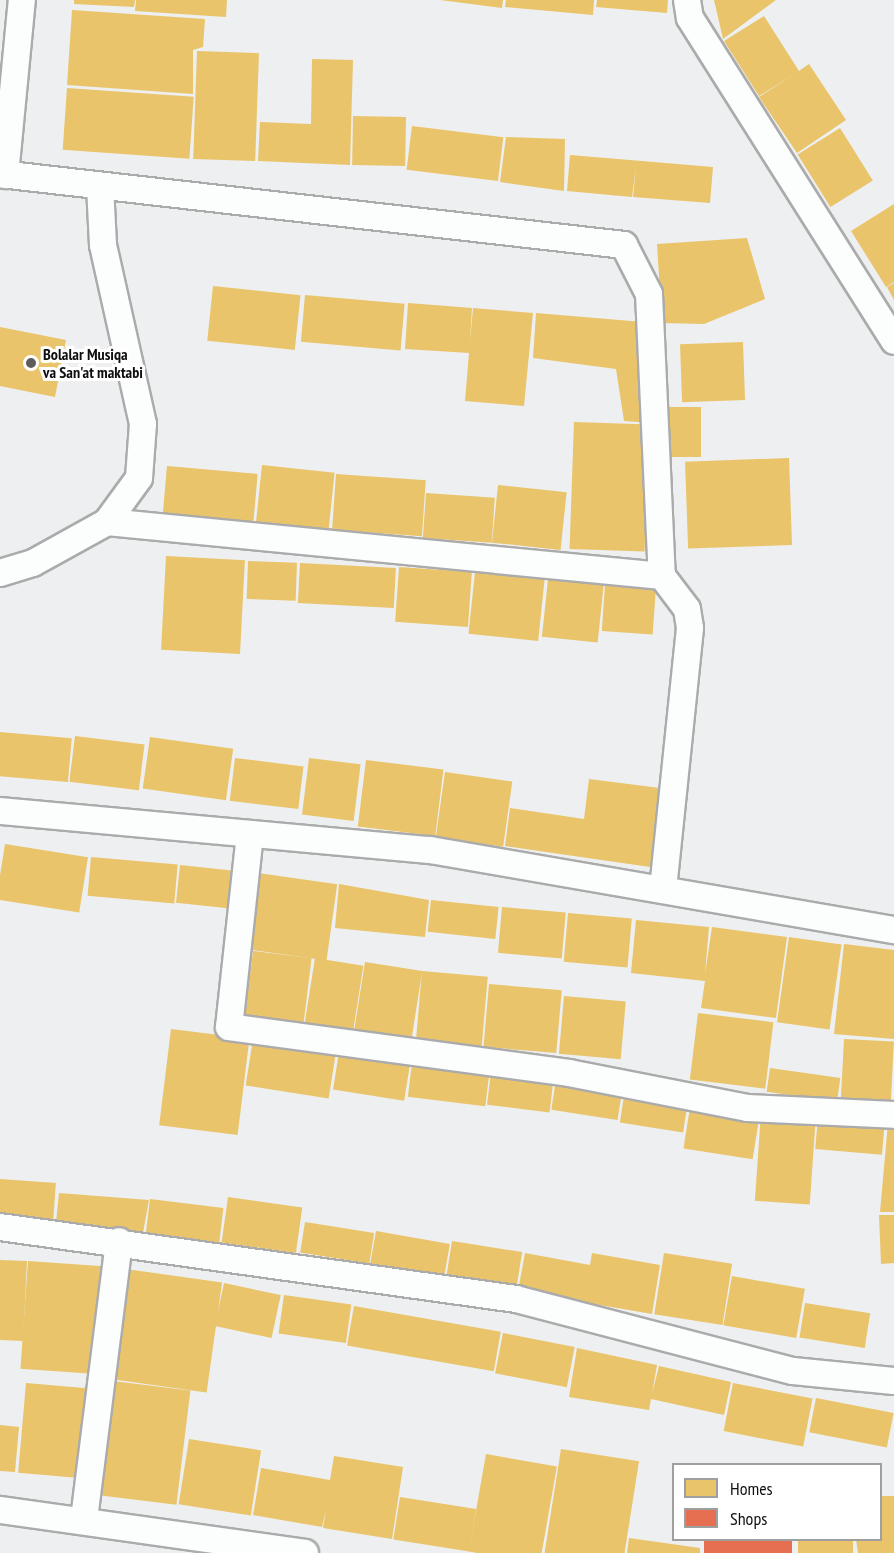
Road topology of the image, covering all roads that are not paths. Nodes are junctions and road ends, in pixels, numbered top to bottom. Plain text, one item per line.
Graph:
1 (22, 0) edge
2 (687, 0) edge
3 (2, 175) edge
4 (100, 186) junction
5 (894, 341) edge
6 (107, 522) junction
7 (0, 573) edge
8 (662, 576) junction
9 (0, 811) edge
10 (250, 834) junction
11 (663, 890) junction
12 (894, 930) edge
13 (894, 1115) edge
14 (0, 1227) edge
15 (118, 1241) junction
16 (894, 1381) edge
17 (0, 1510) edge
18 (84, 1519) junction
19 (305, 1553) edge

1 - 3 street
2 - 5 street
3 - 4 street
4 - 6 street
4 - 8 street
6 - 7 street
6 - 8 street
8 - 11 street
9 - 10 street
10 - 11 street
10 - 13 street
11 - 12 street
14 - 15 street
15 - 16 street
15 - 18 street
17 - 18 street
18 - 19 street

